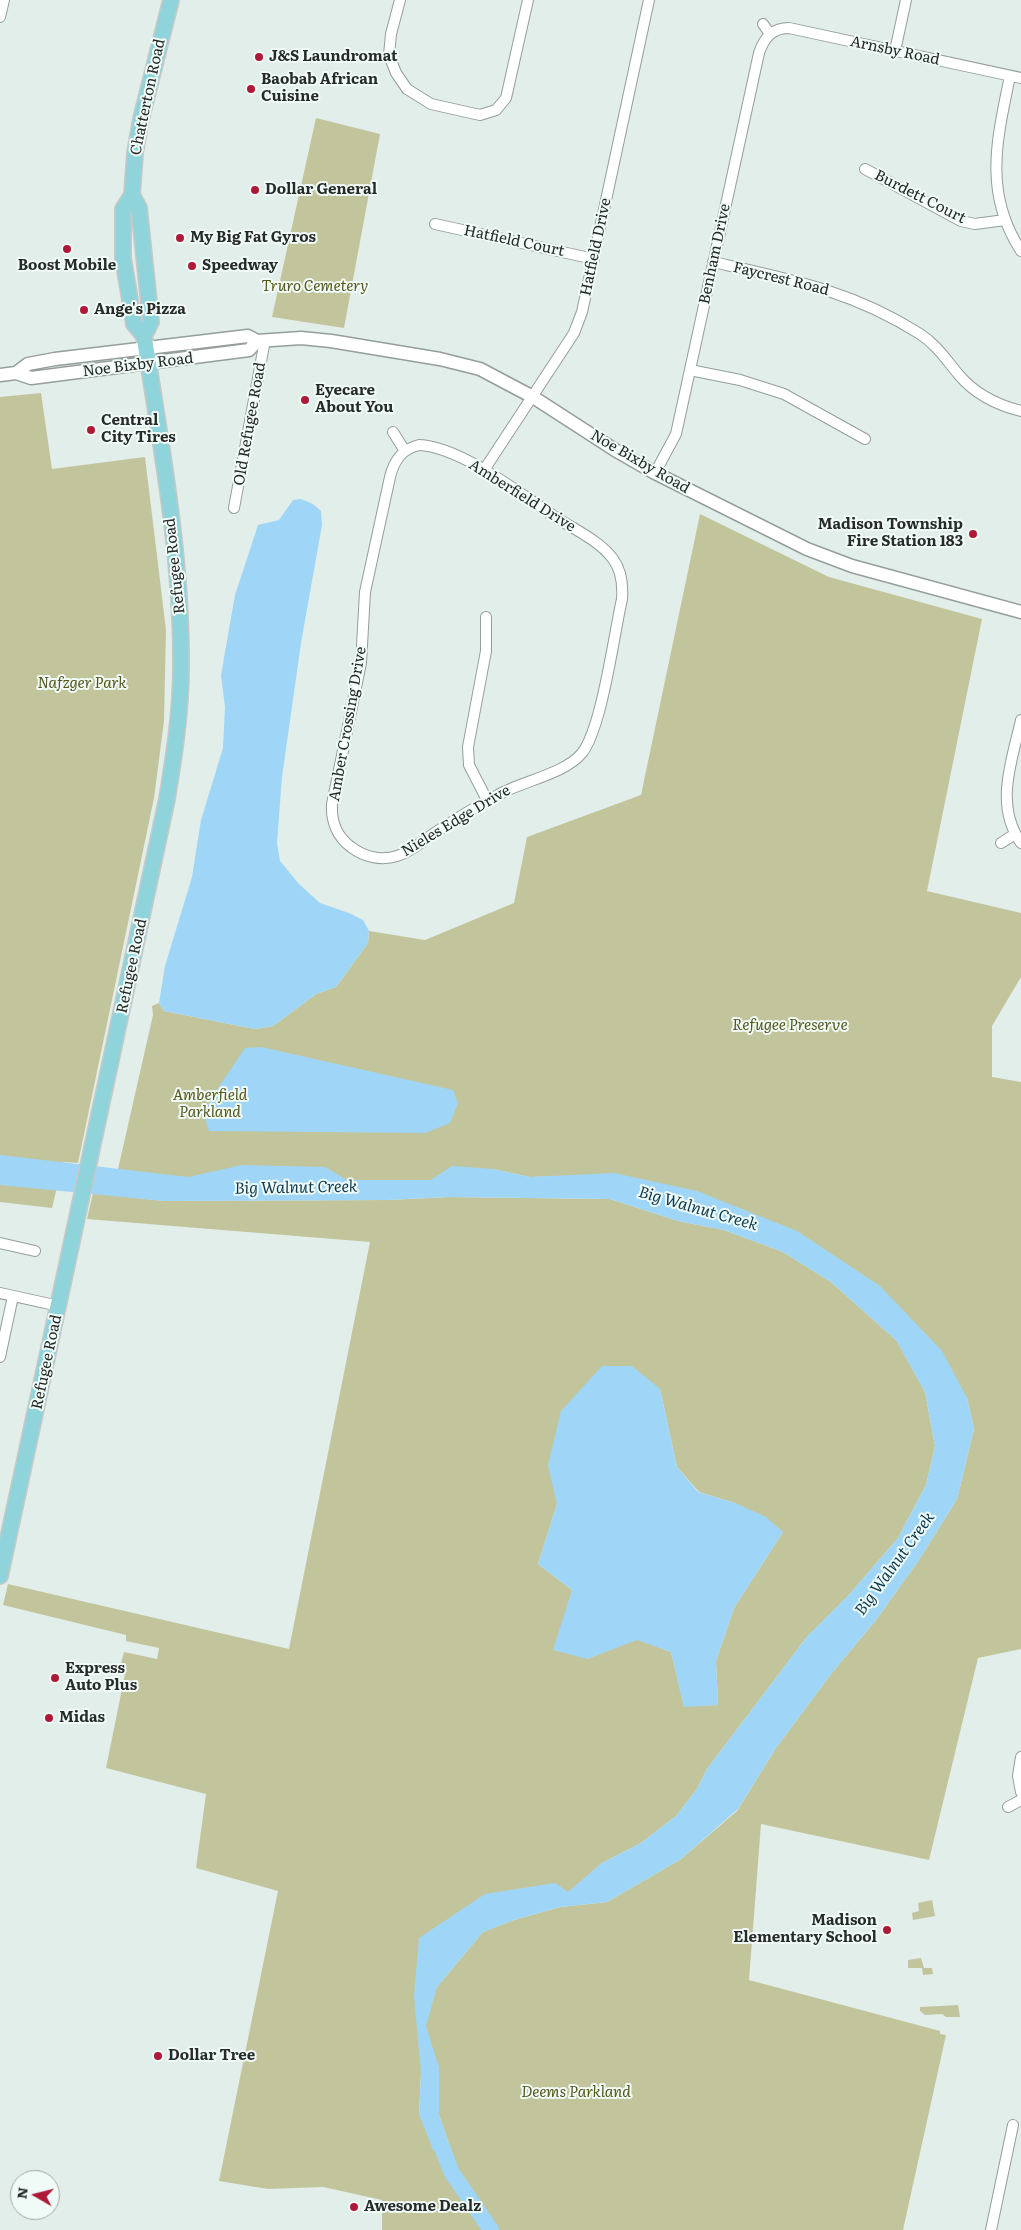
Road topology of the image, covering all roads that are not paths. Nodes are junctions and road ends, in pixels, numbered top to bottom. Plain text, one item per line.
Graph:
1 (4, 0) edge
2 (171, 0) edge
3 (400, 0) edge
4 (528, 0) edge
5 (649, 0) edge
6 (906, 0) edge
7 (0, 17) edge
8 (763, 24) dead end
9 (770, 34) junction
10 (895, 51) junction
11 (1010, 76) junction
12 (1021, 78) edge
13 (864, 169) dead end
14 (1005, 220) junction
15 (435, 224) dead end
16 (1021, 251) edge
17 (594, 258) junction
18 (713, 262) junction
19 (261, 341) junction
20 (145, 342) junction
21 (149, 364) junction
22 (690, 370) junction
23 (16, 373) junction
24 (0, 375) edge
25 (533, 397) junction
26 (1021, 411) edge
27 (393, 432) dead end
28 (866, 439) dead end
29 (405, 451) junction
30 (484, 470) junction
31 (655, 473) junction
32 (234, 508) dead end
33 (622, 578) joint
34 (1021, 612) edge
35 (486, 617) dead end
36 (1021, 720) edge
37 (487, 800) junction
38 (1018, 839) edge
39 (1001, 843) dead end
40 (352, 848) joint
41 (0, 1244) edge
42 (35, 1251) dead end
43 (0, 1293) edge
44 (13, 1296) junction
45 (59, 1306) junction
46 (0, 1356) edge
47 (4, 1537) edge
48 (0, 1576) edge
49 (1021, 1757) edge
50 (1021, 1792) edge
51 (1021, 1800) edge
52 (1008, 1807) dead end
53 (1013, 2125) dead end
54 (991, 2230) edge

1 - 7 street
2 - 20 main road, Chatterton Road
3 - 4 street
5 - 17 street, Hatfield Drive
6 - 10 street
8 - 9 street
9 - 10 street, Arnsby Road
9 - 18 street, Benham Drive
10 - 11 street, Arnsby Road
11 - 12 street, Arnsby Road
11 - 14 street
13 - 14 street, Burdett Court
14 - 16 street
15 - 17 street, Hatfield Court
17 - 25 street, Hatfield Drive
18 - 22 street, Benham Drive
18 - 26 street, Faycrest Road
19 - 20 street, Noe Bixby Road
19 - 21 street, Noe Bixby Road
19 - 25 street, Noe Bixby Road
19 - 32 street, Old Refugee Road
20 - 21 main road, Refugee Road
20 - 23 street, Noe Bixby Road
21 - 23 street, Noe Bixby Road
21 - 45 main road, Refugee Road
22 - 28 street
22 - 31 street, Benham Drive
23 - 24 street, Noe Bixby Road
25 - 30 street, Hatfield Drive
25 - 31 street, Noe Bixby Road
27 - 29 street
29 - 30 street, Amberfield Drive
29 - 40 street, Amber Crossing Drive
30 - 33 street, Amberfield Drive
31 - 34 street, Noe Bixby Road
33 - 37 street, Nieles Edge Drive
35 - 37 street
36 - 38 street
37 - 40 street, Nieles Edge Drive
38 - 39 street
41 - 42 street
43 - 44 street
44 - 45 street
44 - 46 street
45 - 47 main road, Refugee Road
47 - 48 main road, Refugee Road
49 - 50 street
51 - 52 street
53 - 54 street

